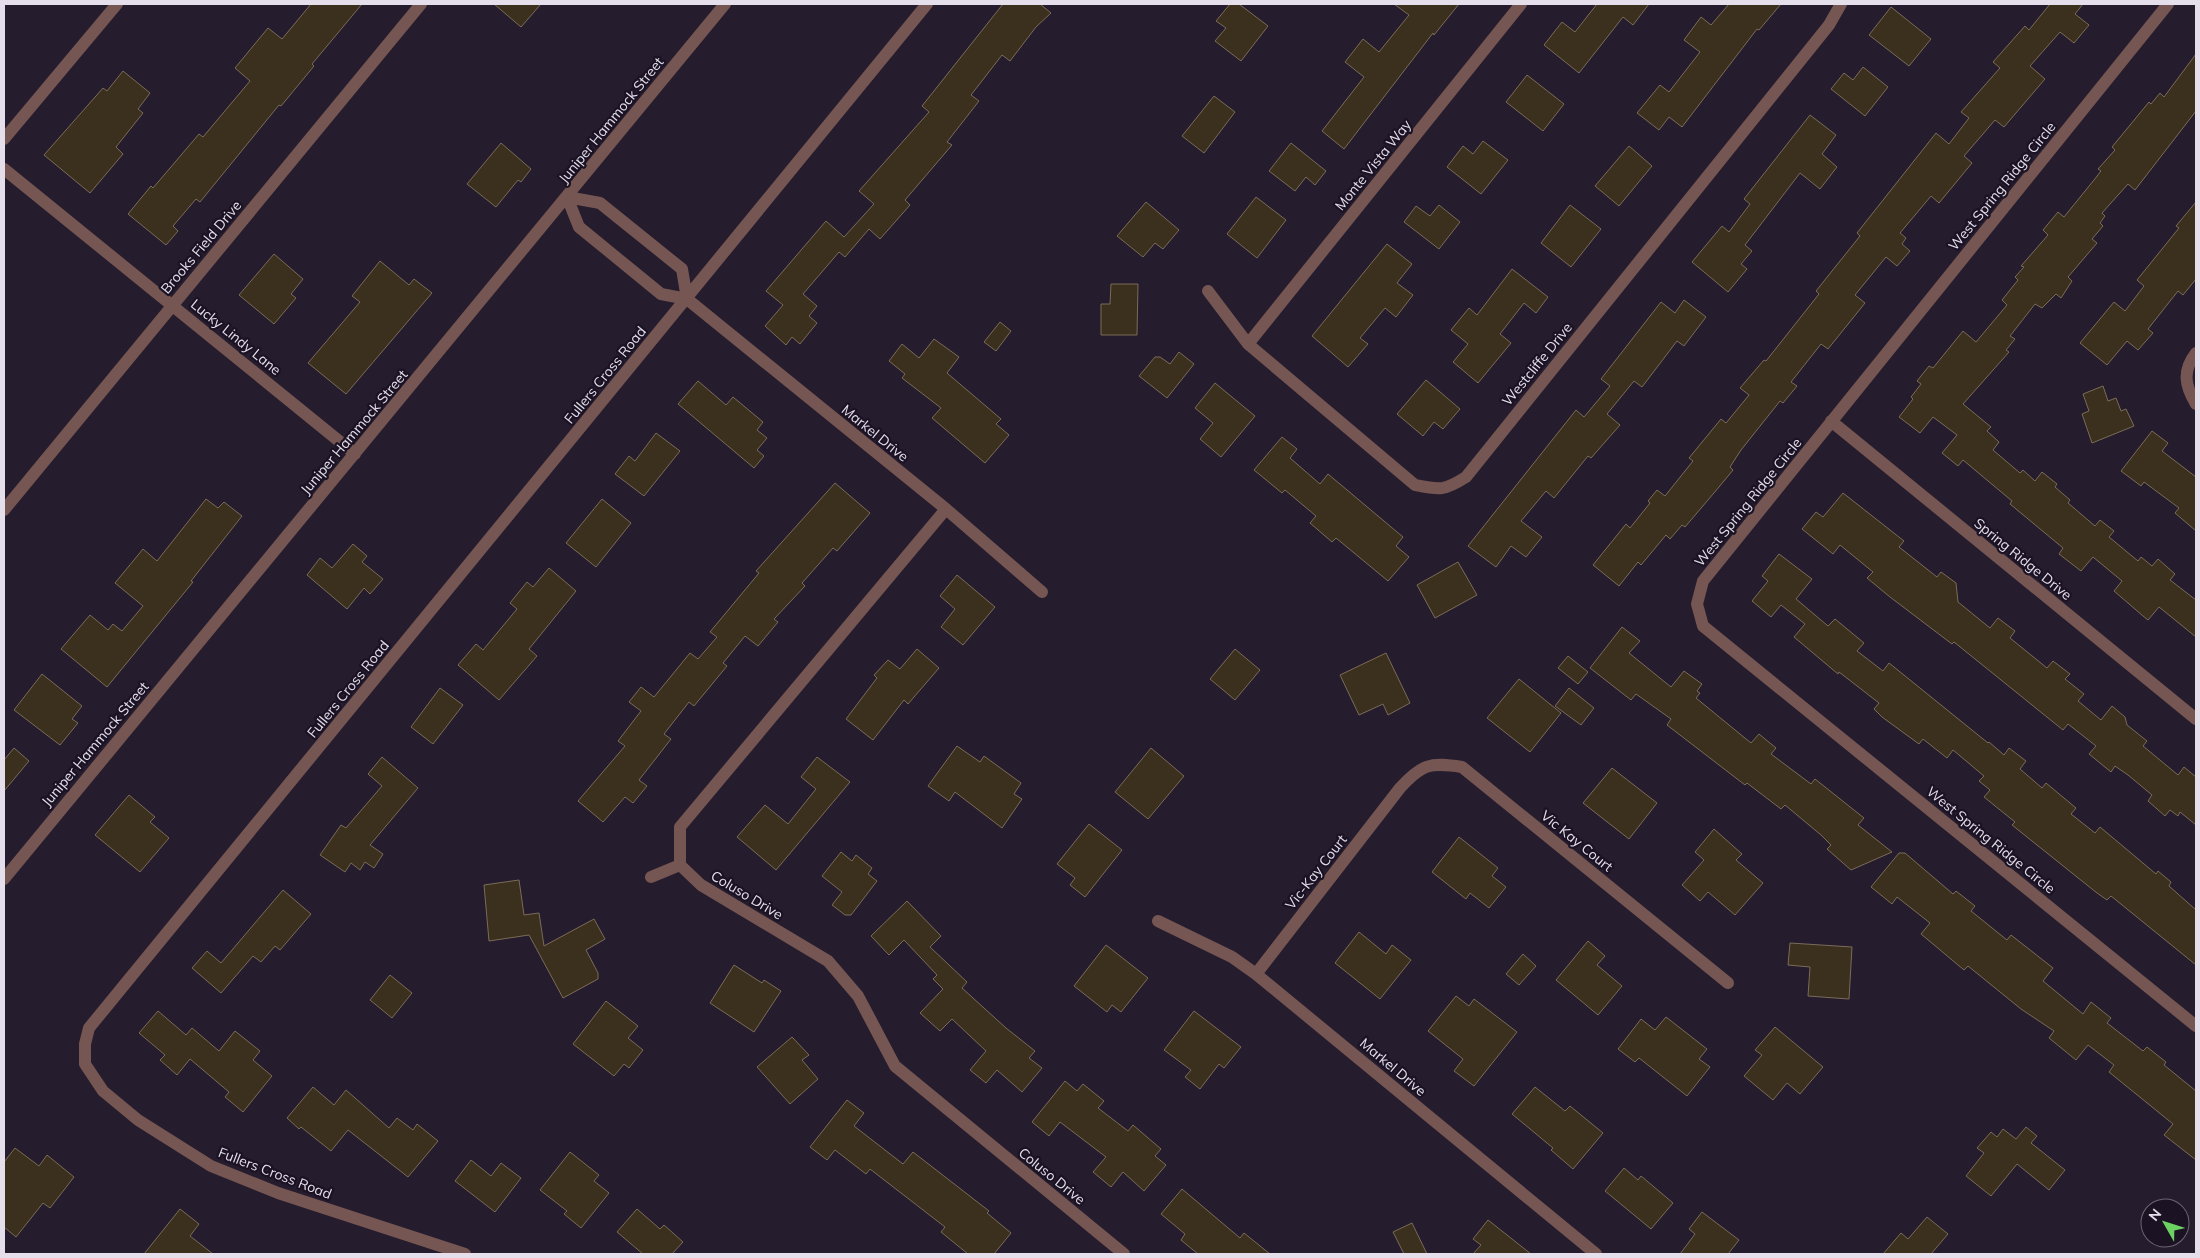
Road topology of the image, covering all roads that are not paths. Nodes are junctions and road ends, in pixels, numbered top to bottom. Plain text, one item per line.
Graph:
1 (117, 4) edge
2 (421, 4) edge
3 (725, 4) edge
4 (927, 4) edge
5 (1521, 4) edge
6 (1841, 4) edge
7 (2168, 4) edge
8 (4, 139) edge
9 (4, 169) edge
10 (567, 197) junction
11 (1208, 291) dead end
12 (687, 299) junction
13 (172, 305) junction
14 (1248, 344) junction
15 (2196, 353) edge
16 (2196, 404) edge
17 (1831, 421) junction
18 (355, 454) junction
19 (4, 510) edge
20 (946, 510) junction
21 (1042, 592) dead end
22 (2196, 719) edge
23 (1400, 788) joint
24 (680, 866) junction
25 (651, 877) dead end
26 (4, 878) edge
27 (1158, 921) dead end
28 (1256, 974) junction
29 (1728, 982) dead end
30 (2196, 1026) edge
31 (465, 1254) edge
32 (1124, 1254) edge
33 (1596, 1254) edge

1 - 8 street
2 - 13 street, Brooks Field Drive
3 - 10 street, Juniper Hammock Street
4 - 12 street, Fullers Cross Road
5 - 14 street, Monte Vista Way
6 - 14 street, Westcliffe Drive
7 - 17 street, West Spring Ridge Circle
9 - 13 street, Lucky Lindy Lane
10 - 12 street
10 - 12 street
10 - 18 street, Juniper Hammock Street
11 - 14 street, Westcliffe Drive
12 - 20 street, Markel Drive
12 - 31 street, Fullers Cross Road
13 - 18 street, Lucky Lindy Lane
13 - 19 street, Brooks Field Drive
15 - 16 street
17 - 22 street, Spring Ridge Drive
17 - 30 street, West Spring Ridge Circle
18 - 26 street, Juniper Hammock Street
20 - 21 street, Markel Drive
20 - 24 street
23 - 28 street, Vic-Kay Court
23 - 29 street, Vic Kay Court
24 - 25 street
24 - 32 street, Coluso Drive
27 - 28 street, Markel Drive
28 - 33 street, Markel Drive

